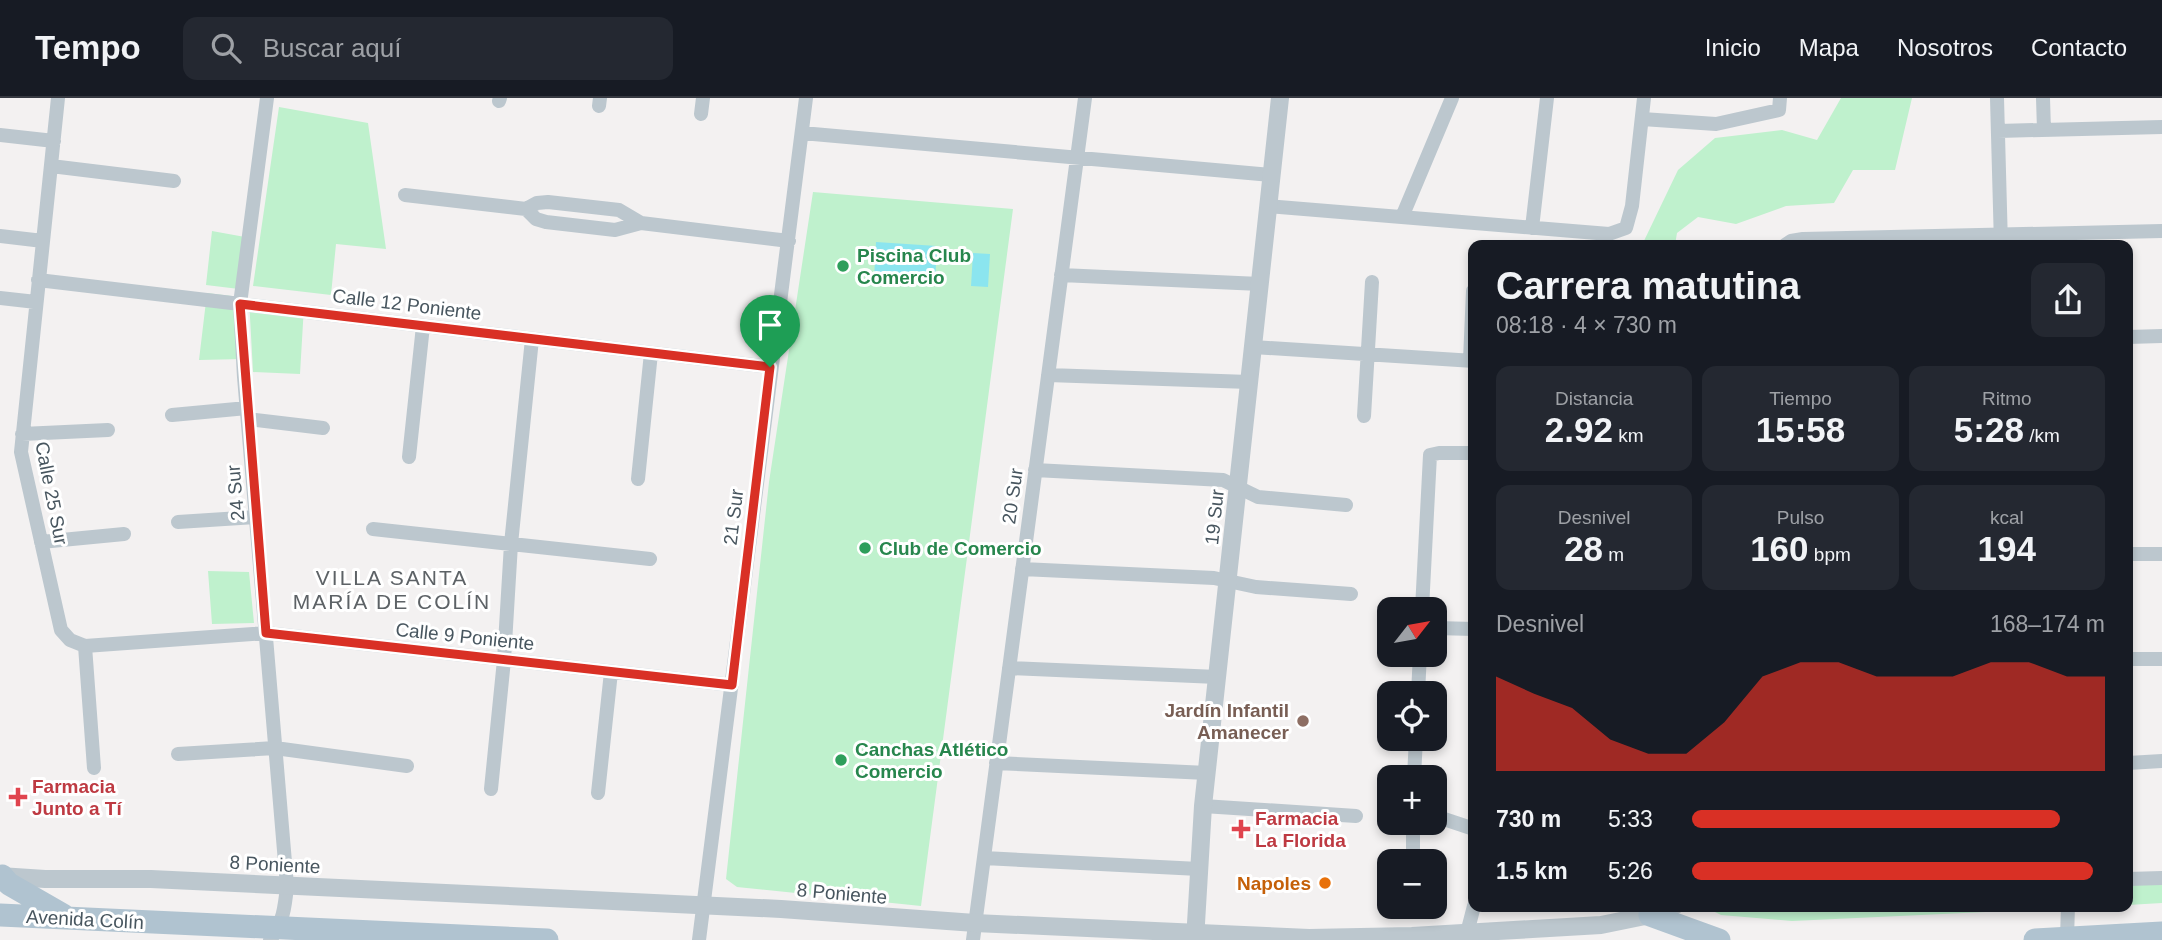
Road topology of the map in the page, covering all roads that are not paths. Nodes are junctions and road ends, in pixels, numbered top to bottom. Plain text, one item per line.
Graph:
1 (58, 98) edge
2 (267, 98) edge
3 (703, 98) edge
4 (806, 98) edge
5 (1085, 98) edge
6 (1279, 98) edge
7 (1452, 98) edge
8 (1547, 98) edge
9 (1644, 98) edge
10 (1997, 98) edge
11 (2043, 98) edge
12 (1779, 104) edge
13 (701, 114) dead end
14 (1642, 119) junction
15 (2162, 127) edge
16 (2044, 130) junction
17 (1998, 131) junction
18 (802, 132) junction
19 (0, 135) edge
20 (54, 141) junction
21 (1077, 157) junction
22 (51, 166) junction
23 (1271, 175) junction
24 (174, 181) dead end
25 (405, 195) dead end
26 (1268, 206) junction
27 (526, 209) junction
28 (1402, 217) junction
29 (641, 223) junction
30 (1532, 228) junction
31 (2162, 231) edge
32 (0, 236) edge
33 (1800, 240) edge
34 (2001, 240) edge
35 (43, 241) junction
36 (789, 241) junction
37 (1061, 275) junction
38 (38, 280) junction
39 (1372, 282) dead end
40 (1260, 284) junction
41 (0, 298) edge
42 (36, 302) junction
43 (240, 304) junction
44 (423, 326) junction
45 (2162, 336) edge
46 (2133, 337) edge
47 (532, 339) junction
48 (1253, 347) junction
49 (652, 353) junction
50 (1366, 354) junction
51 (1468, 361) edge
52 (770, 367) junction
53 (1048, 375) junction
54 (1249, 382) junction
55 (247, 414) junction
56 (172, 415) dead end
57 (1364, 416) dead end
58 (323, 428) dead end
59 (108, 430) dead end
60 (22, 434) junction
61 (1468, 453) edge
62 (409, 457) dead end
63 (1035, 470) junction
64 (638, 479) dead end
65 (1238, 488) junction
66 (1346, 505) dead end
67 (256, 517) junction
68 (178, 522) dead end
69 (373, 529) dead end
70 (124, 534) dead end
71 (41, 542) junction
72 (512, 544) junction
73 (2133, 554) edge
74 (2162, 554) edge
75 (650, 559) dead end
76 (1022, 569) junction
77 (1228, 582) junction
78 (1351, 594) dead end
79 (1423, 597) edge
80 (1447, 628) edge
81 (1468, 629) edge
82 (266, 633) junction
83 (70, 640) joint
84 (85, 646) junction
85 (2133, 659) edge
86 (2162, 659) edge
87 (504, 660) junction
88 (1009, 668) junction
89 (611, 672) junction
90 (1217, 677) junction
91 (732, 685) junction
92 (275, 748) junction
93 (177, 754) dead end
94 (2162, 761) edge
95 (996, 763) junction
96 (2133, 763) edge
97 (407, 766) dead end
98 (94, 768) dead end
99 (1207, 773) junction
100 (491, 789) dead end
101 (598, 793) dead end
102 (1203, 806) junction
103 (1356, 816) dead end
104 (1447, 820) edge
105 (1468, 827) edge
106 (984, 858) junction
107 (1199, 869) junction
108 (1, 876) edge
109 (2162, 878) edge
110 (2133, 879) edge
111 (287, 886) junction
112 (704, 905) junction
113 (1472, 912) edge
114 (1659, 912) edge
115 (2068, 912) edge
116 (0, 915) edge
117 (1650, 915) junction
118 (72, 918) junction
119 (974, 932) edge
120 (1467, 933) junction
121 (2162, 933) edge
122 (274, 934) edge
123 (1195, 936) edge
124 (1413, 938) edge
125 (2067, 938) junction
126 (547, 940) edge
127 (699, 940) edge
128 (1718, 940) edge
129 (2035, 940) edge

1 - 20 street, Calle 25 Sur
2 - 43 street, 24 Sur
3 - 13 street
4 - 18 street, 21 Sur
5 - 21 street, 20 Sur
6 - 23 street, 19 Sur
7 - 28 street
8 - 30 street
9 - 14 street
10 - 17 street
11 - 16 street
12 - 14 street
14 - 30 street
15 - 16 street
16 - 17 street
17 - 34 street
18 - 21 street
18 - 36 street, 21 Sur
19 - 20 street
20 - 22 street, Calle 25 Sur
21 - 23 street
21 - 37 street, 20 Sur
22 - 24 street
22 - 35 street, Calle 25 Sur
23 - 26 street, 19 Sur
25 - 27 street
26 - 28 street
26 - 40 street, 19 Sur
27 - 29 street
27 - 29 street
28 - 30 street
29 - 36 street
31 - 34 street
32 - 35 street
33 - 34 street
35 - 38 street, Calle 25 Sur
36 - 52 street, 21 Sur
37 - 40 street
37 - 53 street, 20 Sur
38 - 42 street, Calle 25 Sur
38 - 43 street, Calle 12 Poniente
39 - 50 street
40 - 48 street, 19 Sur
41 - 42 street
42 - 60 street, Calle 25 Sur
43 - 44 street, Calle 12 Poniente
43 - 55 street, 24 Sur
44 - 47 street, Calle 12 Poniente
44 - 62 street
45 - 46 street
47 - 49 street, Calle 12 Poniente
47 - 72 street
48 - 50 street
48 - 54 street, 19 Sur
49 - 52 street, Calle 12 Poniente
49 - 64 street
50 - 51 street
50 - 57 street
52 - 91 street, 21 Sur
53 - 54 street
53 - 63 street, 20 Sur
54 - 65 street, 19 Sur
55 - 56 street
55 - 58 street
55 - 67 street, 24 Sur
59 - 60 street
60 - 71 street, Calle 25 Sur
61 - 79 street
63 - 65 street
63 - 76 street, 20 Sur
65 - 66 street
65 - 77 street, 19 Sur
67 - 68 street
67 - 82 street, 24 Sur
69 - 72 street
70 - 71 street
71 - 83 street, Calle 25 Sur
72 - 75 street
72 - 87 street
73 - 74 street
76 - 77 street
76 - 88 street, 20 Sur
77 - 78 street
77 - 90 street, 19 Sur
80 - 81 street
82 - 84 street, Calle 9 Poniente
82 - 87 street, Calle 9 Poniente
82 - 92 street, 24 Sur
83 - 84 street, Calle 9 Poniente
84 - 98 street
85 - 86 street
87 - 89 street, Calle 9 Poniente
87 - 100 street
88 - 90 street
88 - 95 street, 20 Sur
89 - 91 street, Calle 9 Poniente
89 - 101 street
90 - 99 street, 19 Sur
91 - 112 street, 21 Sur
92 - 93 street
92 - 97 street
92 - 111 street, 24 Sur
94 - 96 street
95 - 99 street
95 - 106 street, 20 Sur
99 - 102 street, 19 Sur
102 - 103 street
102 - 107 street, 19 Sur
104 - 105 street
106 - 107 street
106 - 119 street, 20 Sur
107 - 123 street, 19 Sur
108 - 111 street, 8 Poniente
108 - 118 main road
109 - 110 street
111 - 112 street, 8 Poniente
111 - 122 street, 24 Sur
112 - 119 street, 8 Poniente
112 - 127 street, 21 Sur
113 - 120 street
114 - 117 street, 8 Poniente
115 - 125 street
116 - 118 main road, Avenida Colín
117 - 120 street, 8 Poniente
117 - 128 main road
118 - 122 main road, Avenida Colín
119 - 123 street, 8 Poniente
120 - 124 street, 8 Poniente
121 - 125 main road
122 - 126 main road, Avenida Colín
123 - 124 street, 8 Poniente
125 - 129 main road

